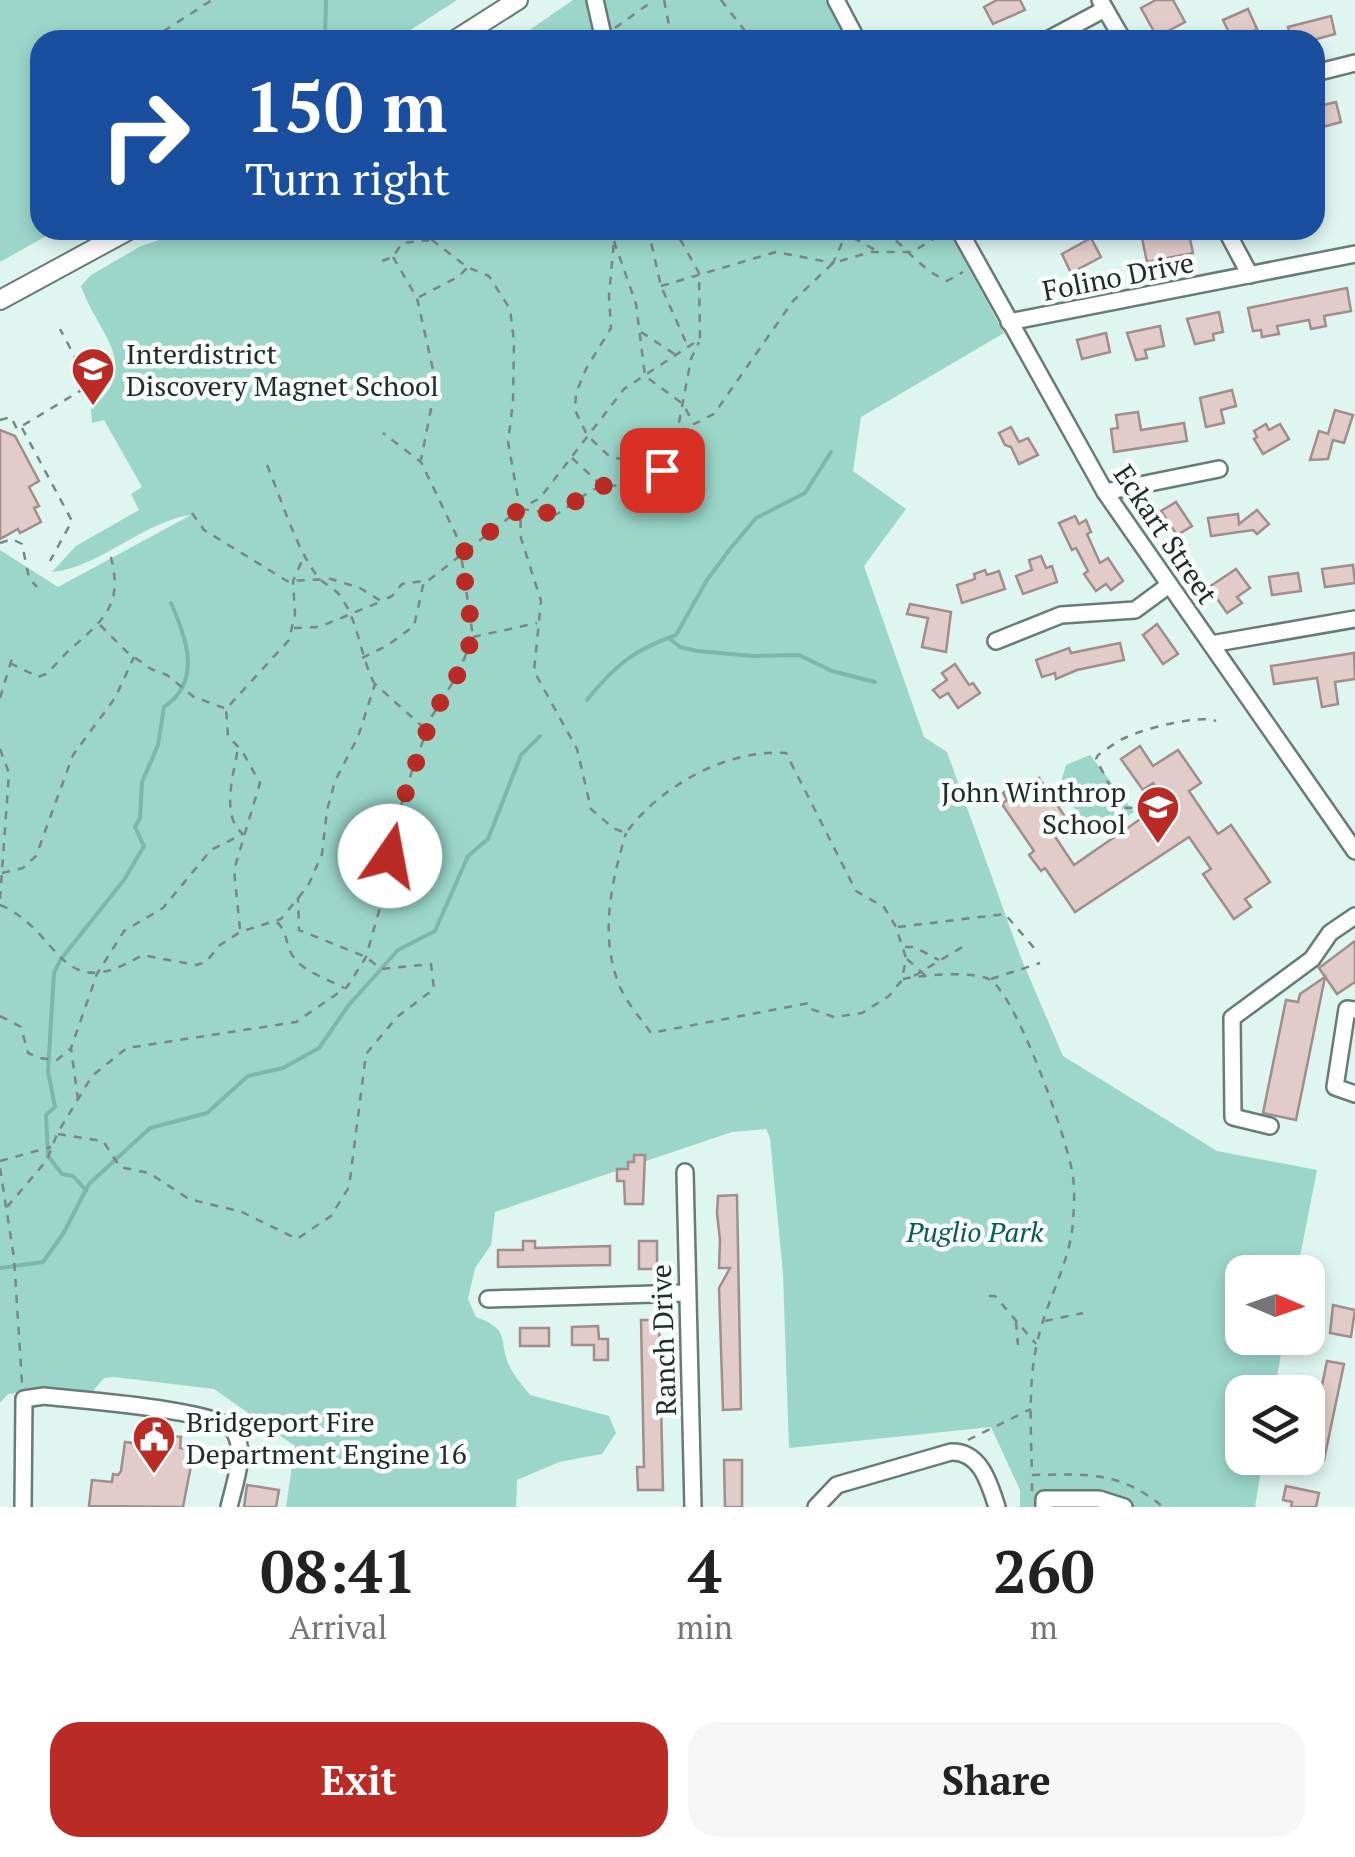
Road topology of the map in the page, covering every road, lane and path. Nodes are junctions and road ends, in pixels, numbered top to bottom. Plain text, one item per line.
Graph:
1 (212, 0) edge
2 (518, 0) edge
3 (594, 0) edge
4 (654, 0) edge
5 (664, 0) edge
6 (720, 0) edge
7 (836, 0) edge
8 (1103, 4) edge
9 (166, 30) edge
10 (471, 30) edge
11 (602, 30) edge
12 (615, 30) edge
13 (670, 30) edge
14 (744, 30) edge
15 (852, 30) edge
16 (1063, 30) edge
17 (1117, 30) edge
18 (1355, 62) edge
19 (1325, 71) edge
20 (111, 240) edge
21 (432, 240) joint
22 (650, 240) edge
23 (681, 240) edge
24 (844, 240) edge
25 (857, 240) edge
26 (897, 240) edge
27 (932, 240) edge
28 (964, 240) edge
29 (1231, 240) edge
30 (614, 241) joint
31 (912, 252) junction
32 (880, 253) junction
33 (1355, 254) edge
34 (393, 257) junction
35 (382, 261) dead end
36 (834, 263) junction
37 (977, 264) junction
38 (468, 267) junction
39 (699, 273) junction
40 (1250, 276) junction
41 (661, 286) junction
42 (417, 298) junction
43 (0, 300) edge
44 (1009, 322) junction
45 (60, 329) dead end
46 (639, 331) junction
47 (700, 339) junction
48 (688, 348) junction
49 (678, 356) junction
50 (645, 376) junction
51 (683, 404) junction
52 (0, 420) edge
53 (21, 426) junction
54 (383, 433) dead end
55 (586, 435) junction
56 (570, 456) junction
57 (421, 462) junction
58 (267, 465) dead end
59 (1219, 469) dead end
60 (662, 470) junction
61 (602, 486) junction
62 (1105, 492) junction
63 (520, 509) junction
64 (192, 513) dead end
65 (0, 543) edge
66 (109, 550) dead end
67 (305, 554) junction
68 (461, 554) junction
69 (50, 561) dead end
70 (319, 579) junction
71 (424, 580) junction
72 (293, 581) junction
73 (1169, 585) junction
74 (37, 588) dead end
75 (382, 601) junction
76 (349, 614) junction
77 (1355, 619) edge
78 (539, 623) junction
79 (100, 624) junction
80 (292, 628) junction
81 (473, 636) junction
82 (996, 641) dead end
83 (1211, 644) junction
84 (13, 656) dead end
85 (134, 657) junction
86 (362, 659) junction
87 (10, 663) junction
88 (375, 684) junction
89 (0, 698) edge
90 (226, 708) junction
91 (1216, 721) dead end
92 (426, 730) junction
93 (238, 748) junction
94 (0, 749) edge
95 (1161, 796) dead end
96 (626, 833) junction
97 (243, 834) junction
98 (1355, 851) edge
99 (2, 872) edge
100 (298, 897) junction
101 (0, 899) edge
102 (0, 905) edge
103 (1355, 916) edge
104 (276, 921) junction
105 (896, 927) junction
106 (240, 932) junction
107 (964, 946) dead end
108 (902, 947) junction
109 (1034, 949) dead end
110 (366, 956) junction
111 (906, 958) junction
112 (940, 961) junction
113 (1040, 963) dead end
114 (922, 971) junction
115 (97, 974) junction
116 (913, 977) junction
117 (928, 978) junction
118 (902, 980) junction
119 (991, 980) junction
120 (344, 988) junction
121 (1351, 1010) edge
122 (0, 1016) edge
123 (72, 1048) junction
124 (1355, 1094) edge
125 (78, 1102) junction
126 (1270, 1126) dead end
127 (56, 1134) junction
128 (52, 1147) junction
129 (0, 1161) edge
130 (0, 1168) edge
131 (685, 1172) dead end
132 (7, 1208) junction
133 (686, 1292) junction
134 (990, 1296) dead end
135 (488, 1299) dead end
136 (1083, 1313) dead end
137 (1016, 1320) junction
138 (1043, 1321) junction
139 (1018, 1346) dead end
140 (1037, 1346) junction
141 (24, 1399) junction
142 (1032, 1409) junction
143 (965, 1452) junction
144 (1032, 1475) dead end
145 (24, 1507) edge
146 (229, 1507) edge
147 (693, 1507) edge
148 (816, 1507) edge
149 (997, 1507) edge
150 (1044, 1507) edge
151 (1124, 1507) edge

1 - 9 path
2 - 10 main road
3 - 11 street
4 - 12 path
5 - 13 path
6 - 14 path
7 - 15 street
8 - 16 street
8 - 17 street
18 - 19 street
20 - 43 main road
21 - 34 path
21 - 38 path
22 - 41 path
23 - 39 path
24 - 36 path
25 - 32 path
26 - 31 path
27 - 31 path
28 - 37 street, Eckart Street
29 - 40 street
30 - 46 path
30 - 55 path
31 - 32 path
31 - 37 path
32 - 36 path
33 - 40 street, Folino Drive
34 - 35 path
34 - 42 path
36 - 39 path
36 - 51 path
37 - 44 street, Eckart Street
38 - 42 path
38 - 63 path
39 - 41 path
39 - 47 path
40 - 44 street, Folino Drive
41 - 48 path
42 - 57 path
44 - 62 street, Eckart Street
45 - 53 path
46 - 49 path
46 - 50 path
47 - 48 path
47 - 51 path
48 - 49 path
49 - 50 path
50 - 51 path
50 - 55 path
51 - 60 path
52 - 53 path
53 - 69 path
54 - 57 path
55 - 56 path
55 - 60 path
56 - 61 path
56 - 63 path
57 - 68 path
58 - 67 path
59 - 62 street
60 - 61 path
61 - 63 path
62 - 73 street, Eckart Street
63 - 68 path
63 - 78 path
64 - 72 path
65 - 74 path
66 - 79 path
67 - 70 path
67 - 72 path
68 - 71 path
68 - 81 path
70 - 72 path
70 - 75 path
70 - 76 path
71 - 75 path
71 - 86 path
72 - 80 path
73 - 82 street
73 - 83 street, Eckart Street
75 - 76 path
76 - 80 path
76 - 86 path
77 - 83 street
78 - 81 path
78 - 96 path
79 - 85 path
79 - 87 path
80 - 90 path
81 - 92 path
83 - 98 street, Eckart Street
84 - 87 path
85 - 90 path
85 - 99 path
86 - 88 path
87 - 89 path
88 - 92 path
88 - 100 path
90 - 93 path
91 - 95 path
92 - 110 path
93 - 97 path
93 - 97 path
94 - 99 path
96 - 105 path
96 - 118 path
97 - 106 path
97 - 115 path
99 - 101 path
100 - 104 path
100 - 110 path
102 - 115 path
103 - 126 street
104 - 106 path
104 - 120 path
105 - 108 path
105 - 109 path
106 - 115 path
107 - 112 path
108 - 111 path
108 - 112 path
110 - 120 path
110 - 127 path
111 - 114 path
111 - 118 path
112 - 114 path
113 - 119 path
114 - 116 path
114 - 117 path
115 - 123 path
116 - 117 path
116 - 118 path
117 - 119 path
119 - 138 path
120 - 125 path
121 - 124 street
122 - 123 path
123 - 125 path
125 - 127 path
127 - 128 path
128 - 129 path
128 - 132 path
130 - 132 path
131 - 133 street, Ranch Drive
132 - 141 path
133 - 135 street
133 - 147 street, Ranch Drive
134 - 137 path
136 - 138 path
137 - 139 path
137 - 140 path
138 - 140 path
140 - 142 path
141 - 145 street
141 - 146 street
142 - 143 path
142 - 144 path
143 - 148 street
143 - 149 street
150 - 151 street

